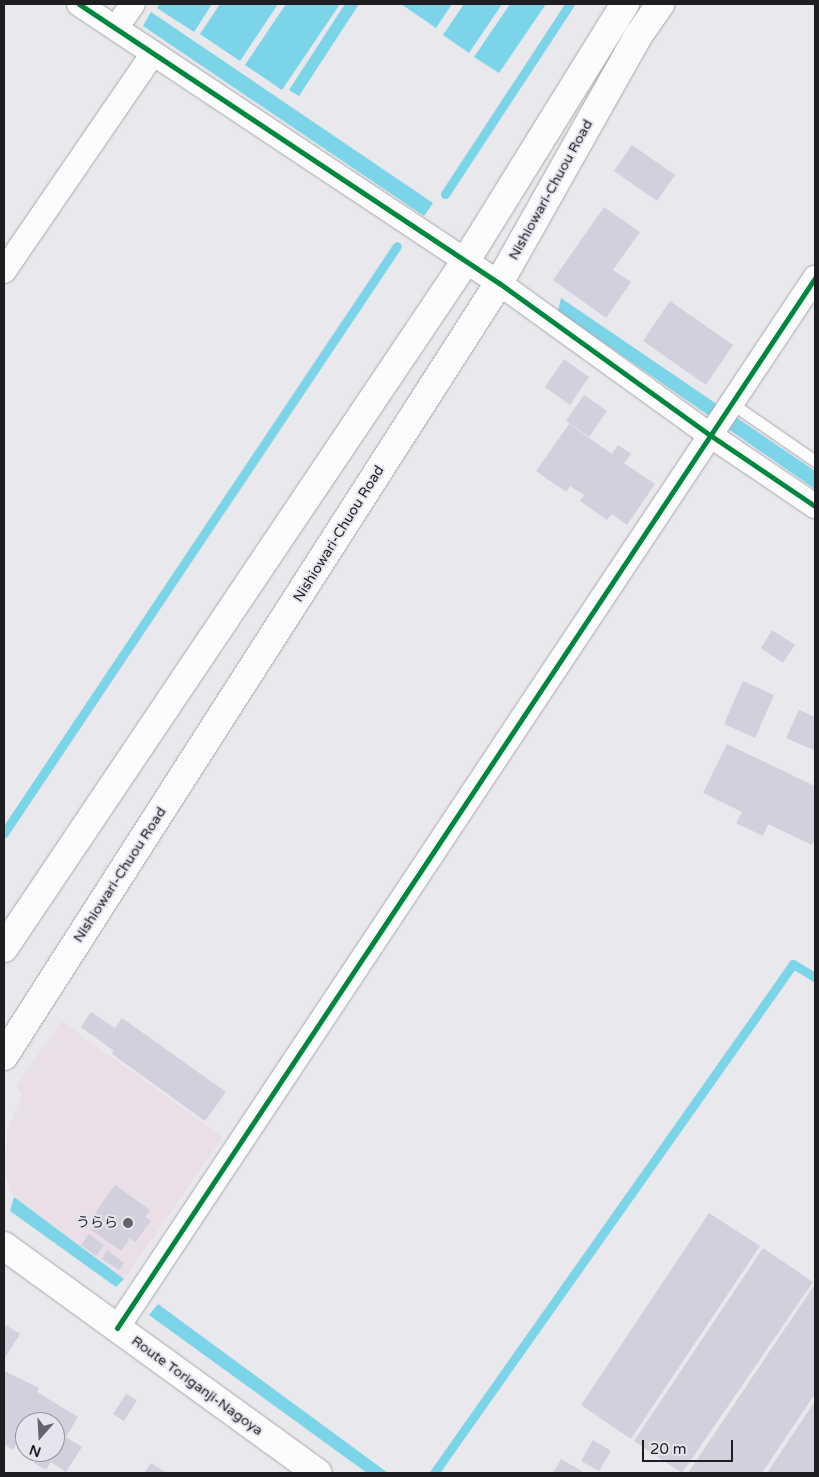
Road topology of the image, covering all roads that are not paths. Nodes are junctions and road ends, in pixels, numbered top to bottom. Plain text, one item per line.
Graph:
1 (79, 4) edge
2 (133, 4) edge
3 (624, 4) edge
4 (660, 4) edge
5 (116, 28) junction
6 (152, 53) junction
7 (465, 262) junction
8 (4, 271) edge
9 (815, 278) edge
10 (499, 283) junction
11 (729, 405) junction
12 (713, 431) junction
13 (815, 462) edge
14 (815, 506) edge
15 (4, 948) edge
16 (4, 1056) edge
17 (4, 1246) edge
18 (117, 1328) junction
19 (318, 1473) edge

1 - 5 street
2 - 5 street
3 - 7 main road
4 - 10 main road, Nishiowari-Chuou Road
5 - 6 street
6 - 7 street
6 - 8 street
7 - 10 street
7 - 15 main road
9 - 11 street
10 - 12 street
10 - 16 main road, Nishiowari-Chuou Road
11 - 12 street
11 - 13 lane
12 - 14 street
12 - 18 street
17 - 18 main road, Route Toriganji-Nagoya
18 - 19 main road, Route Toriganji-Nagoya

